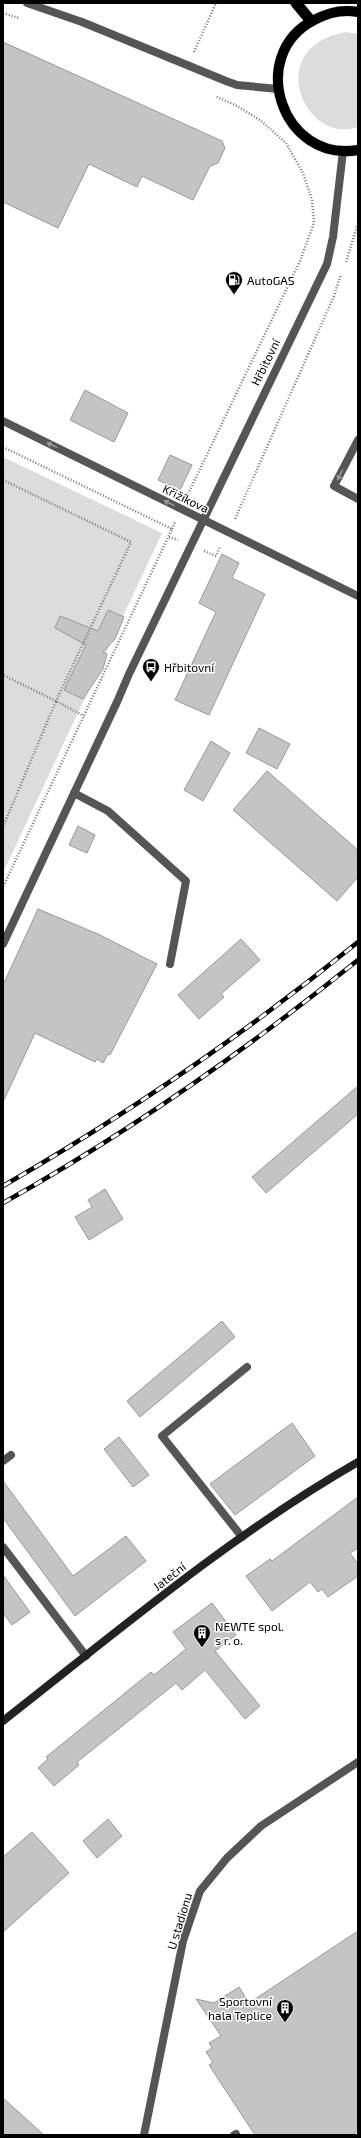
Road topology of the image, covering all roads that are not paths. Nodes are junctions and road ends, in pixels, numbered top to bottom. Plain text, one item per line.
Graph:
1 (27, 3) edge
2 (296, 3) edge
3 (358, 12) edge
4 (311, 21) junction
5 (278, 89) junction
6 (358, 150) edge
7 (343, 151) junction
8 (3, 421) edge
9 (358, 440) edge
10 (358, 499) edge
11 (204, 520) junction
12 (358, 596) edge
13 (74, 793) junction
14 (3, 944) edge
15 (170, 964) dead end
16 (247, 1367) dead end
17 (11, 1455) dead end
18 (3, 1461) edge
19 (358, 1462) edge
20 (242, 1537) junction
21 (3, 1547) edge
22 (86, 1656) junction
23 (3, 1721) edge
24 (358, 1762) edge
25 (144, 2135) edge

1 - 5 street
2 - 4 highway
3 - 4 main road
4 - 5 main road
5 - 7 main road
6 - 7 main road
7 - 11 street, Hřbitovní
11 -> 8 street, Křižíkova
9 -> 10 street
11 - 12 street, Křižíkova
11 - 13 street, Hřbitovní
13 - 14 street, Hřbitovní
13 - 15 street
16 - 20 street
17 - 18 street
19 - 20 main road, Jateční
20 - 22 main road, Jateční
21 - 22 street
22 - 23 main road, Jateční
24 - 25 street, U stadionu

